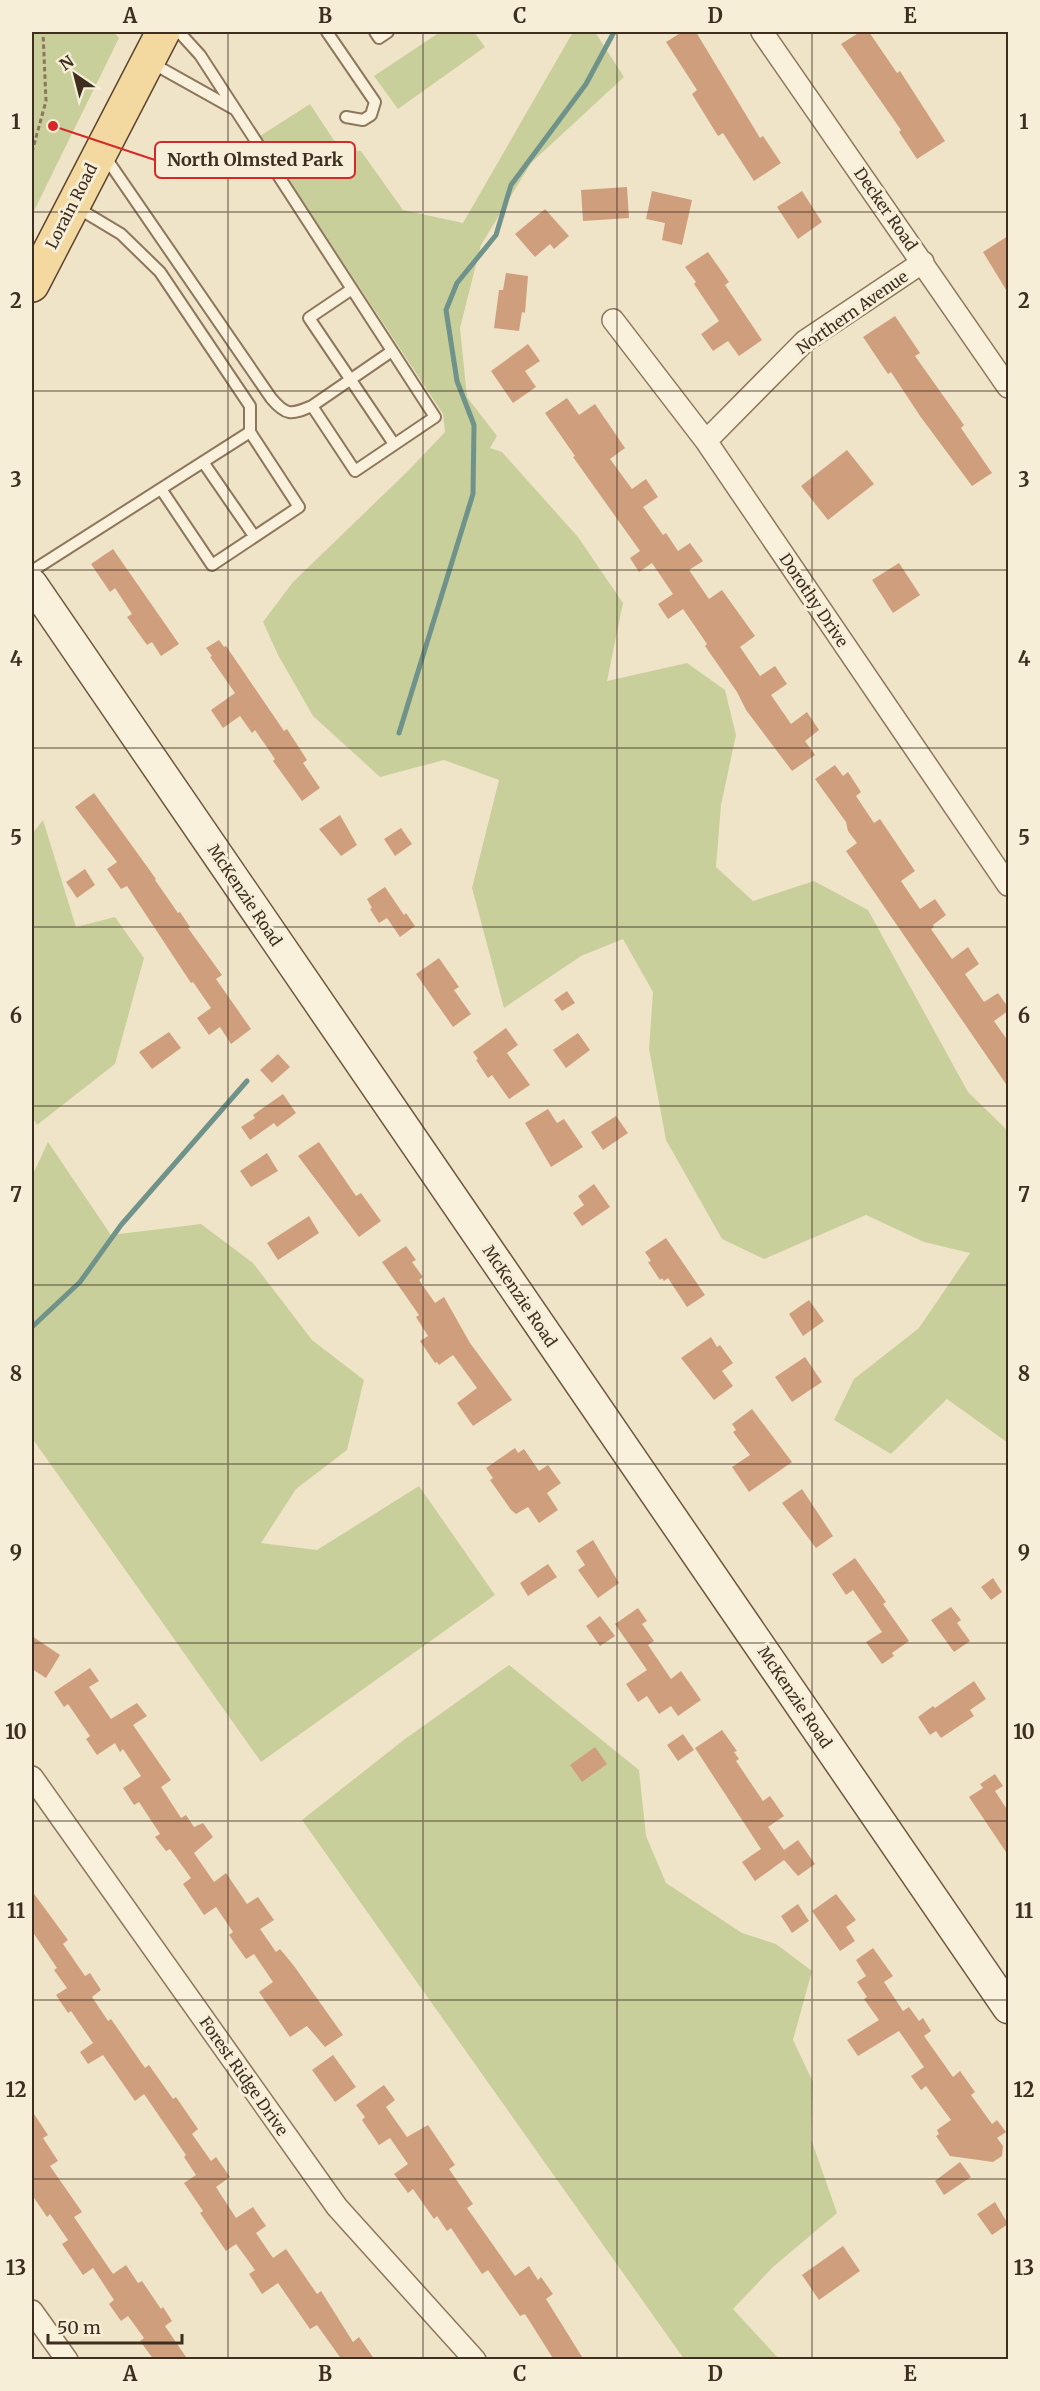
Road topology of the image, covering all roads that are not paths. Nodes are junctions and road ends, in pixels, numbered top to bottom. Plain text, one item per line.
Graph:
1 (327, 32) edge
2 (375, 32) edge
3 (388, 32) edge
4 (762, 32) edge
5 (158, 40) edge
6 (236, 110) junction
7 (346, 117) dead end
8 (100, 149) junction
9 (72, 204) junction
10 (923, 262) junction
11 (32, 285) edge
12 (352, 289) junction
13 (614, 320) dead end
14 (392, 351) junction
15 (351, 379) junction
16 (1008, 387) edge
17 (312, 406) junction
18 (250, 432) junction
19 (706, 441) junction
20 (394, 444) junction
21 (203, 462) junction
22 (161, 489) junction
23 (254, 537) junction
24 (32, 584) edge
25 (1008, 885) edge
26 (32, 1777) edge
27 (1008, 2008) edge
28 (32, 2311) edge
29 (67, 2360) edge
30 (476, 2360) edge

1 - 7 lane
2 - 3 lane
4 - 10 street, Decker Road
5 - 6 lane
5 - 6 lane
5 - 8 main road, Lorain Road
6 - 12 lane
8 - 9 main road, Lorain Road
8 - 17 lane
9 - 11 main road, Lorain Road
9 - 18 lane
10 - 16 street, Decker Road
10 - 19 street, Northern Avenue
12 - 14 lane
12 - 15 lane
13 - 19 street, Dorothy Drive
14 - 15 lane
14 - 20 lane
15 - 17 lane
15 - 20 lane
17 - 20 lane
18 - 21 lane
18 - 23 lane
19 - 25 street, Dorothy Drive
21 - 22 lane
21 - 23 lane
22 - 23 lane
22 - 24 lane
24 - 27 street, McKenzie Road
26 - 30 street, Forest Ridge Drive
28 - 29 street

